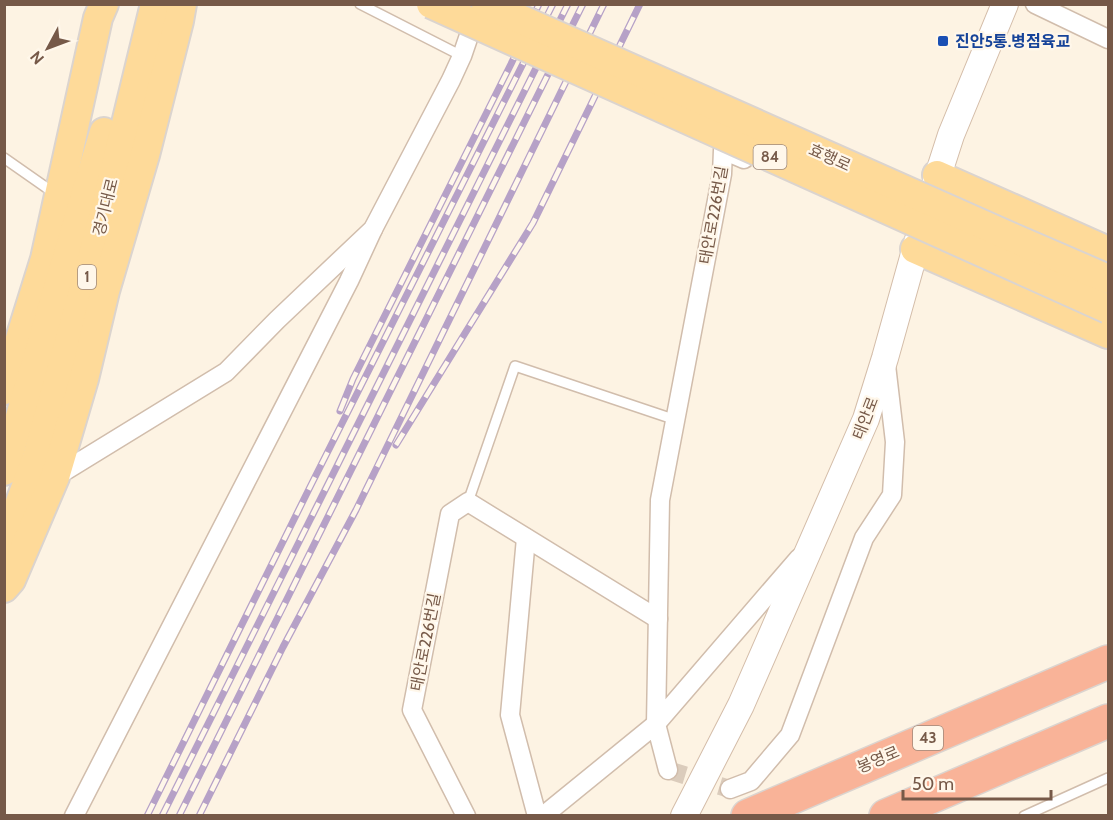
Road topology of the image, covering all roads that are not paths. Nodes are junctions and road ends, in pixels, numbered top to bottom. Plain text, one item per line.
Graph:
1 (104, 4) edge
2 (136, 4) edge
3 (154, 4) edge
4 (182, 4) edge
5 (360, 4) edge
6 (431, 4) edge
7 (479, 4) edge
8 (486, 4) edge
9 (1005, 4) edge
10 (1035, 4) edge
11 (1108, 39) edge
12 (462, 56) junction
13 (4, 158) edge
14 (937, 176) junction
15 (58, 196) junction
16 (373, 229) junction
17 (917, 242) junction
18 (1108, 251) edge
19 (1108, 279) edge
20 (1108, 309) edge
21 (1108, 334) edge
22 (885, 358) junction
23 (4, 390) edge
24 (676, 420) junction
25 (4, 471) edge
26 (55, 477) junction
27 (468, 502) junction
28 (526, 538) junction
29 (812, 543) junction
30 (4, 545) edge
31 (7, 591) edge
32 (658, 619) junction
33 (1108, 662) edge
34 (1108, 721) edge
35 (656, 724) junction
36 (668, 770) dead end
37 (1108, 778) edge
38 (730, 789) tunnel mouth
39 (74, 816) edge
40 (466, 816) edge
41 (537, 816) edge
42 (543, 816) edge
43 (684, 816) edge
44 (748, 816) tunnel mouth
45 (886, 816) edge
46 (1024, 816) edge

1 - 15 main road
2 - 25 main road, 경기대로 / 1
3 - 30 main road, 경기대로 / 1
4 - 26 main road
5 - 12 lane
6 - 20 main road, 84, bridge
7 - 12 street
8 - 19 main road, 효행로 / 84, bridge
9 - 14 street, 태안로
10 - 11 street
12 - 16 street
13 - 15 lane
14 - 17 street, 태안로
14 - 18 main road
15 - 23 main road
16 - 26 street
16 - 39 street
17 - 21 main road
17 - 22 street, 태안로
17 - 24 street, 태안로226번길
22 - 29 street, 태안로
22 - 38 street
24 - 27 lane, 태안로226번길
24 - 32 street, 태안로226번길
26 - 31 main road
27 - 28 street
27 - 40 street, 태안로226번길
28 - 32 street
28 - 41 street
29 - 35 street
29 - 43 street, 태안로
32 - 35 street, 태안로226번길
33 - 44 highway, 봉영로 / 43
34 - 45 highway
35 - 36 street, 태안로226번길
35 - 42 street
37 - 46 lane

